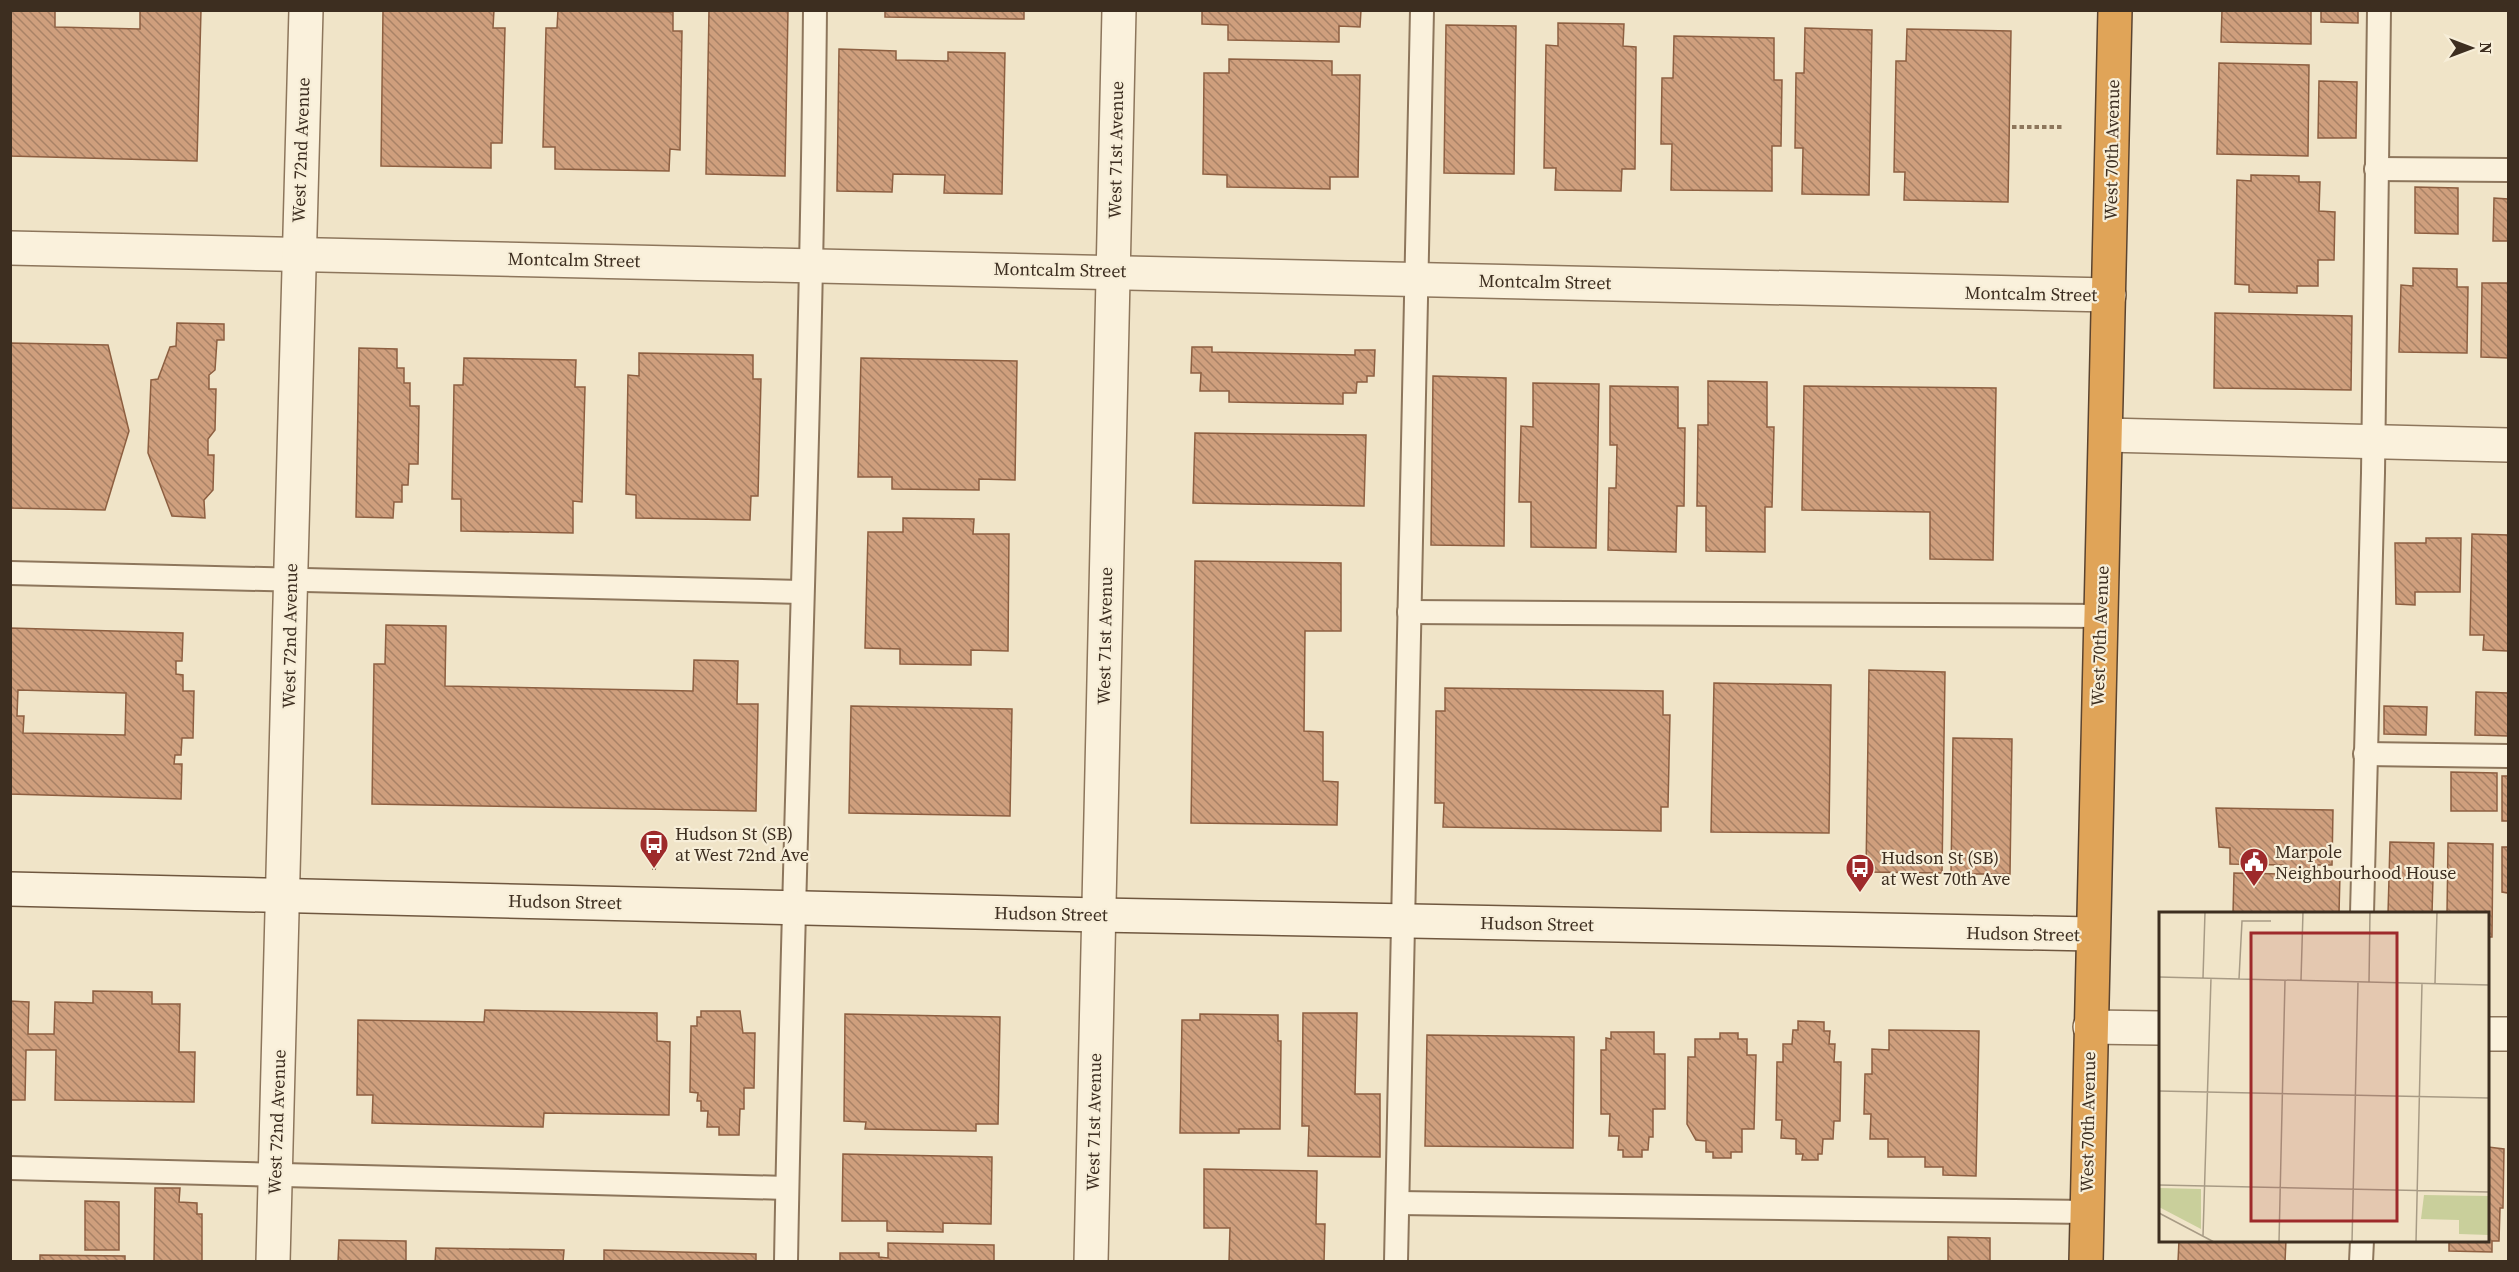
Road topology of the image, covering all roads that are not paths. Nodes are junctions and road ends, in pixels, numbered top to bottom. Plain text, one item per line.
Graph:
1 (306, 10) edge
2 (815, 10) edge
3 (1119, 10) edge
4 (1422, 10) edge
5 (2115, 10) edge
6 (2379, 10) edge
7 (2376, 169) junction
8 (2508, 170) edge
9 (10, 248) edge
10 (298, 254) junction
11 (812, 265) junction
12 (1113, 271) junction
13 (1416, 279) junction
14 (2109, 295) junction
15 (2106, 435) junction
16 (2373, 443) junction
17 (2508, 445) edge
18 (10, 573) edge
19 (291, 579) junction
20 (801, 592) junction
21 (1409, 612) junction
22 (2101, 616) junction
23 (2365, 754) junction
24 (2508, 756) edge
25 (10, 889) edge
26 (284, 896) junction
27 (793, 908) junction
28 (2362, 912) edge
29 (1099, 915) junction
30 (1403, 921) junction
31 (2092, 934) junction
32 (2090, 1027) junction
33 (2159, 1028) edge
34 (2489, 1034) edge
35 (2508, 1034) edge
36 (10, 1168) edge
37 (275, 1174) junction
38 (787, 1188) junction
39 (1398, 1203) junction
40 (2087, 1212) junction
41 (2362, 1242) edge
42 (273, 1262) edge
43 (786, 1262) edge
44 (1091, 1262) edge
45 (1396, 1262) edge
46 (2086, 1262) edge
47 (2361, 1262) edge

1 - 10 street, West 72nd Avenue
2 - 11 lane
3 - 12 street, West 71st Avenue
4 - 13 lane
5 - 14 highway, West 70th Avenue
6 - 7 lane
7 - 8 lane
7 - 16 lane
9 - 10 street, Montcalm Street
10 - 11 street, Montcalm Street
10 - 19 street, West 72nd Avenue
11 - 12 street, Montcalm Street
11 - 20 lane
12 - 13 street, Montcalm Street
12 - 29 street, West 71st Avenue
13 - 14 street, Montcalm Street
13 - 21 lane
14 - 15 highway, West 70th Avenue
15 - 16 street
15 - 22 highway, West 70th Avenue
16 - 17 street
16 - 23 lane
18 - 19 lane
19 - 20 lane
19 - 26 street, West 72nd Avenue
20 - 27 lane
21 - 22 lane
21 - 30 lane
22 - 31 highway, West 70th Avenue
23 - 24 lane
23 - 28 lane
25 - 26 street, Hudson Street
26 - 27 street, Hudson Street
26 - 37 street, West 72nd Avenue
27 - 29 street, Hudson Street
27 - 38 lane
29 - 30 street, Hudson Street
29 - 44 street, West 71st Avenue
30 - 31 street, Hudson Street
30 - 39 lane
31 - 32 highway, West 70th Avenue
32 - 33 street
32 - 40 highway, West 70th Avenue
34 - 35 street
36 - 37 lane
37 - 38 lane
37 - 42 street, West 72nd Avenue
38 - 43 lane
39 - 40 lane
39 - 45 lane
40 - 46 highway, West 70th Avenue
41 - 47 lane

